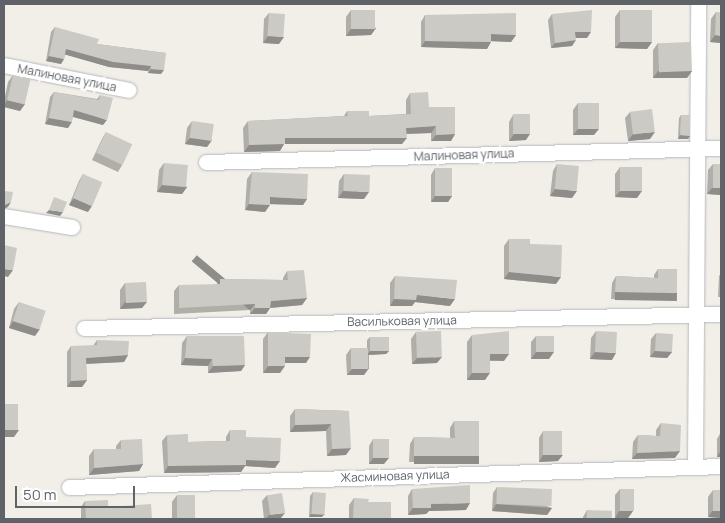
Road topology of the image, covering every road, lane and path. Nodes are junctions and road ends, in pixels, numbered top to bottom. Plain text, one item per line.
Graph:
1 (698, 4) edge
2 (4, 65) edge
3 (129, 90) dead end
4 (698, 148) junction
5 (721, 148) edge
6 (206, 162) dead end
7 (4, 216) edge
8 (72, 227) dead end
9 (721, 314) edge
10 (697, 315) junction
11 (84, 328) dead end
12 (695, 466) junction
13 (721, 466) edge
14 (69, 487) dead end

1 - 4 street
2 - 3 street, Малиновая улица
4 - 5 street, Малиновая улица
4 - 6 street, Малиновая улица
4 - 10 street
7 - 8 street
9 - 10 street, Васильковая улица
10 - 11 street, Васильковая улица
10 - 12 street
12 - 13 street, Жасминовая улица
12 - 14 street, Жасминовая улица

